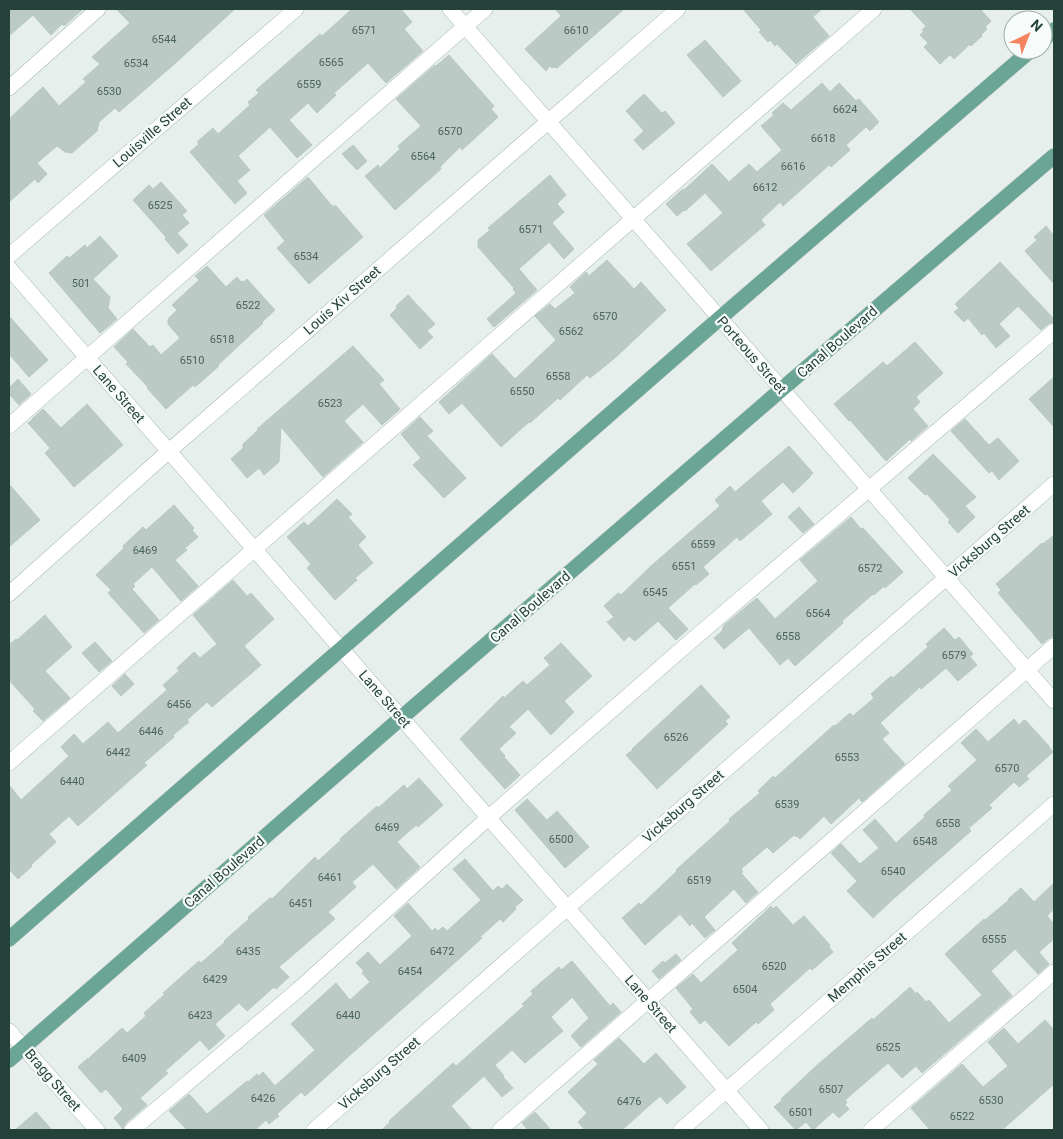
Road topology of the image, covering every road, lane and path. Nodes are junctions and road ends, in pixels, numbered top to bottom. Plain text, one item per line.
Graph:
1 (98, 9) edge
2 (296, 9) edge
3 (450, 9) edge
4 (485, 9) edge
5 (678, 9) edge
6 (874, 9) edge
7 (465, 26) junction
8 (1020, 60) edge
9 (9, 88) edge
10 (548, 121) junction
11 (1054, 156) edge
12 (632, 218) junction
13 (9, 256) edge
14 (9, 268) edge
15 (720, 318) junction
16 (1054, 331) edge
17 (87, 358) junction
18 (782, 389) junction
19 (9, 426) edge
20 (169, 451) junction
21 (1054, 484) edge
22 (869, 488) junction
23 (255, 550) junction
24 (947, 578) junction
25 (9, 594) edge
26 (1054, 646) edge
27 (342, 650) junction
28 (1027, 670) junction
29 (1054, 701) edge
30 (401, 718) junction
31 (9, 763) edge
32 (1054, 804) edge
33 (488, 818) junction
34 (567, 908) junction
35 (9, 939) edge
36 (1054, 972) edge
37 (648, 1001) junction
38 (9, 1031) edge
39 (24, 1046) junction
40 (9, 1060) edge
41 (726, 1090) junction
42 (97, 1130) edge
43 (132, 1130) edge
44 (314, 1130) edge
45 (500, 1130) edge
46 (681, 1130) edge
47 (761, 1130) edge
48 (871, 1130) edge

1 - 9 street
2 - 13 street, Louisville Street
3 - 7 street, Porteous Street
4 - 7 street
5 - 10 street, Louis Xiv Street
6 - 12 street
7 - 10 street, Porteous Street
7 - 17 street
8 - 15 main road
10 - 12 street, Porteous Street
10 - 20 street, Louis Xiv Street
11 - 18 main road, Canal Boulevard
12 - 15 street, Porteous Street
12 - 23 street
14 - 17 street, Lane Street
15 - 18 street, Porteous Street
15 - 27 main road
16 - 22 street
17 - 19 street
17 - 20 street, Lane Street
18 - 22 street, Porteous Street
18 - 30 main road, Canal Boulevard
20 - 23 street, Lane Street
20 - 25 street, Louis Xiv Street
21 - 24 street, Vicksburg Street
22 - 24 street, Porteous Street
22 - 33 street
23 - 27 street, Lane Street
23 - 31 street
24 - 28 street, Porteous Street
24 - 34 street, Vicksburg Street
26 - 28 street
27 - 30 street, Lane Street
27 - 35 main road
28 - 29 street, Porteous Street
28 - 37 street
30 - 33 street, Lane Street
30 - 39 main road, Canal Boulevard
32 - 41 street, Memphis Street
33 - 34 street, Lane Street
33 - 43 street
34 - 37 street, Lane Street
34 - 44 street, Vicksburg Street
36 - 48 street
37 - 41 street, Lane Street
37 - 45 street
38 - 39 street, Bragg Street
39 - 40 main road, Canal Boulevard
39 - 42 street, Bragg Street
41 - 46 street, Memphis Street
41 - 47 street, Lane Street

